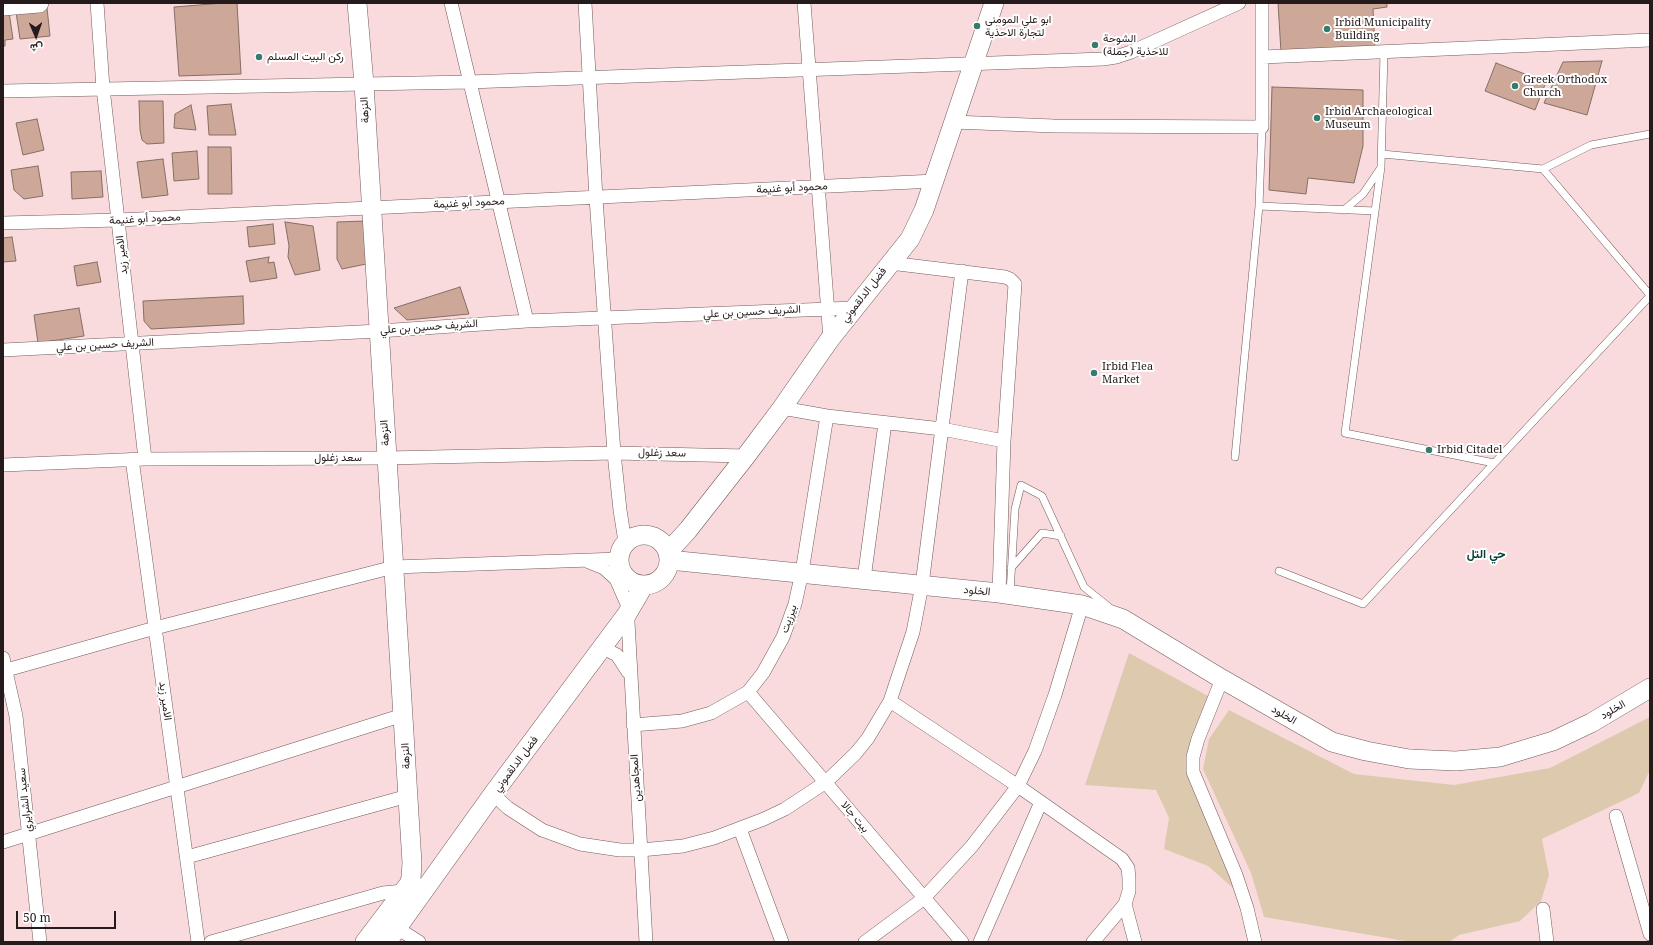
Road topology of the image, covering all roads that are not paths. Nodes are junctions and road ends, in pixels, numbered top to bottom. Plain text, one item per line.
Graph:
1 (39, 3) edge
2 (97, 3) edge
3 (357, 3) edge
4 (451, 3) edge
5 (585, 3) edge
6 (804, 3) edge
7 (994, 3) edge
8 (1239, 3) edge
9 (1262, 3) edge
10 (3, 6) edge
11 (1650, 40) edge
12 (1384, 52) junction
13 (1263, 57) junction
14 (973, 63) junction
15 (809, 71) junction
16 (589, 78) junction
17 (469, 82) junction
18 (364, 84) junction
19 (103, 88) junction
20 (3, 91) edge
21 (953, 122) junction
22 (1262, 127) junction
23 (1650, 134) edge
24 (1382, 154) junction
25 (1381, 167) junction
26 (1543, 169) junction
27 (934, 181) junction
28 (818, 187) junction
29 (596, 198) junction
30 (498, 202) junction
31 (1259, 206) junction
32 (370, 208) junction
33 (1344, 210) junction
34 (1375, 211) junction
35 (118, 220) junction
36 (3, 222) edge
37 (890, 263) junction
38 (962, 271) junction
39 (1650, 295) edge
40 (854, 308) junction
41 (828, 309) junction
42 (605, 319) junction
43 (527, 321) junction
44 (379, 331) junction
45 (830, 339) junction
46 (132, 343) junction
47 (3, 350) edge
48 (782, 408) junction
49 (827, 416) junction
50 (885, 423) junction
51 (942, 429) junction
52 (1004, 440) junction
53 (614, 452) junction
54 (746, 456) junction
55 (1236, 457) dead end
56 (387, 458) junction
57 (138, 459) junction
58 (1494, 463) junction
59 (3, 465) edge
60 (1061, 536) junction
61 (622, 550) junction
62 (669, 556) junction
63 (585, 560) junction
64 (394, 568) junction
65 (1010, 568) junction
66 (1279, 571) dead end
67 (802, 572) junction
68 (864, 579) junction
69 (644, 585) junction
70 (922, 585) junction
71 (1005, 593) junction
72 (1083, 596) junction
73 (627, 614) junction
74 (155, 628) junction
75 (603, 648) junction
76 (4, 667) edge
77 (629, 673) junction
78 (1222, 679) junction
79 (1650, 688) edge
80 (748, 692) junction
81 (890, 701) junction
82 (403, 715) junction
83 (633, 725) junction
84 (826, 782) junction
85 (1018, 786) junction
86 (178, 787) junction
87 (493, 794) junction
88 (408, 796) junction
89 (1041, 802) junction
90 (1616, 816) dead end
91 (740, 829) junction
92 (29, 834) junction
93 (3, 842) edge
94 (641, 850) junction
95 (188, 857) junction
96 (412, 863) junction
97 (441, 868) junction
98 (403, 891) junction
99 (923, 898) junction
100 (1125, 904) junction
101 (1543, 909) dead end
102 (1650, 934) edge
103 (392, 935) edge
104 (40, 942) edge
105 (198, 942) edge
106 (211, 942) edge
107 (365, 942) edge
108 (419, 942) edge
109 (646, 942) edge
110 (782, 942) edge
111 (865, 942) edge
112 (962, 942) edge
113 (980, 942) edge
114 (1093, 942) edge
115 (1134, 942) edge
116 (1255, 942) edge
117 (1547, 942) edge

1 - 10 main road
2 - 19 street, الامير زيد
3 - 18 main road, النزهة
4 - 17 street
5 - 16 street
6 - 15 street
7 - 14 main road, فضل الدلقموني
8 - 14 street
9 - 13 street
11 - 12 street
12 - 13 street
12 - 24 lane
13 - 22 street
14 - 15 street
14 - 21 main road, فضل الدلقموني
15 - 16 street
15 - 28 street
16 - 17 street
16 - 29 street
17 - 18 street
17 - 30 street
18 - 19 street
18 - 32 main road, النزهة
19 - 20 street
19 - 35 street, الامير زيد
21 - 22 street
21 - 27 main road, فضل الدلقموني
22 - 31 lane
23 - 26 lane
24 - 25 lane
24 - 26 lane
25 - 33 lane
25 - 34 lane
26 - 39 lane
27 - 28 street, محمود أبو غنيمة
27 - 37 main road, فضل الدلقموني
28 - 29 street, محمود أبو غنيمة
28 - 41 street
29 - 30 street, محمود أبو غنيمة
29 - 42 street
30 - 32 street, محمود أبو غنيمة
30 - 43 street
31 - 33 lane
31 - 55 lane
32 - 35 street, محمود أبو غنيمة
32 - 44 main road, النزهة
33 - 34 lane
34 - 58 lane
35 - 36 street, محمود أبو غنيمة
35 - 46 street, الامير زيد
37 - 38 street
37 - 40 main road, فضل الدلقموني
38 - 51 street
38 - 52 street
39 - 58 lane
40 - 41 street, الشريف حسين بن علي
40 - 45 main road, فضل الدلقموني
41 - 42 street, الشريف حسين بن علي
41 - 45 street
42 - 43 street, الشريف حسين بن علي
42 - 53 street
43 - 44 street, الشريف حسين بن علي
44 - 46 street, الشريف حسين بن علي
44 - 56 main road, النزهة
45 - 48 main road, فضل الدلقموني
46 - 47 street, الشريف حسين بن علي
46 - 57 street, الامير زيد
48 - 49 street
48 - 54 main road, فضل الدلقموني
49 - 50 street
49 - 67 street, بيرزيت
50 - 51 street
50 - 68 street
51 - 52 street
51 - 70 street
52 - 71 street
53 - 54 street, سعد زغلول
53 - 56 street, سعد زغلول
53 - 61 street
54 - 62 main road, فضل الدلقموني
56 - 57 street, سعد زغلول
56 - 64 main road, النزهة
57 - 59 street, سعد زغلول
57 - 74 street, الامير زيد
58 - 66 lane
60 - 65 lane
60 - 65 lane
60 - 72 lane
61 - 62 main road
61 - 63 street
61 - 69 main road
62 - 67 main road, الخلود
62 - 69 main road
63 - 64 street
63 - 73 street, المجاهدين
64 - 74 street
64 - 82 main road, النزهة
65 - 71 lane
67 - 68 main road, الخلود
67 - 80 street, بيرزيت
68 - 70 main road, الخلود
69 - 73 main road, فضل الدلقموني
70 - 71 main road, الخلود
70 - 81 street
71 - 72 main road, الخلود
72 - 78 main road, الخلود
72 - 85 street
73 - 75 main road, فضل الدلقموني
73 - 77 street, المجاهدين
74 - 76 street
74 - 86 street, الامير زيد
75 - 77 street
75 - 87 main road, فضل الدلقموني
76 - 92 street, سعيد الشرايري
77 - 83 street, المجاهدين
78 - 79 main road, الخلود
78 - 116 street
80 - 83 street, بيرزيت
80 - 84 street, بيت جالا
81 - 84 street
81 - 85 street
82 - 86 street
82 - 88 main road, النزهة
83 - 94 street, المجاهدين
84 - 91 street
84 - 99 street, بيت جالا
85 - 89 street
85 - 99 street
86 - 92 street
86 - 95 street, الامير زيد
87 - 94 street
87 - 97 main road, فضل الدلقموني
88 - 95 street
88 - 96 main road, النزهة
89 - 100 street
89 - 113 street
90 - 102 street
91 - 94 street
91 - 110 street
92 - 93 street
92 - 104 street, سعيد الشرايري
94 - 109 street, المجاهدين
95 - 105 street, الامير زيد
96 - 97 main road
96 - 98 main road, النزهة
97 - 103 main road, فضل الدلقموني
98 - 106 street
98 - 107 main road, النزهة
99 - 111 street
99 - 112 street, بيت جالا
100 - 114 street
100 - 115 street
101 - 117 street
103 - 108 street

